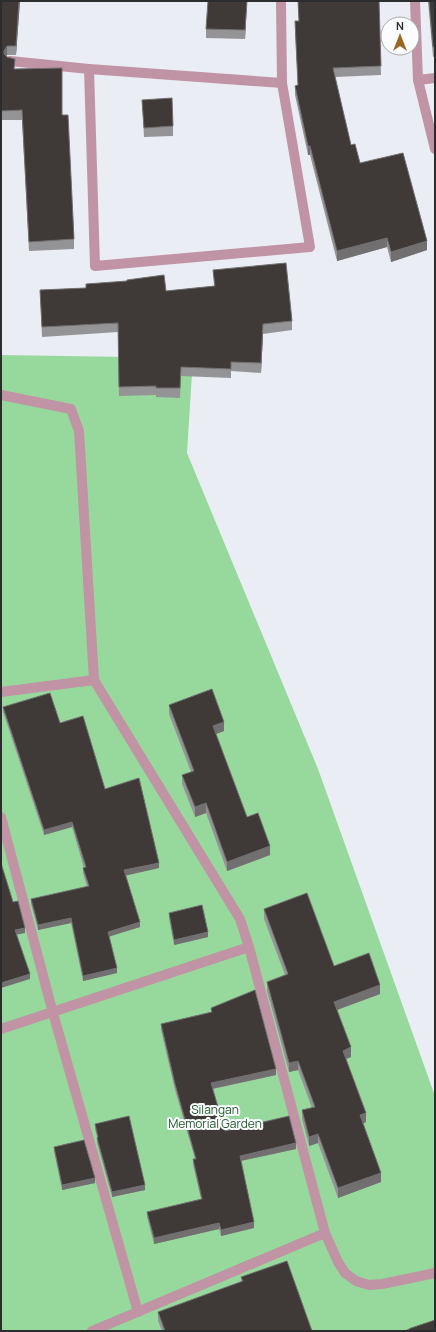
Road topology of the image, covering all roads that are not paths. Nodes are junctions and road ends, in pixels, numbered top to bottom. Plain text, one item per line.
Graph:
1 (280, 1) edge
2 (415, 1) edge
3 (10, 61) edge
4 (89, 69) junction
5 (435, 78) edge
6 (418, 80) junction
7 (282, 83) junction
8 (435, 149) edge
9 (1, 395) edge
10 (94, 680) junction
11 (1, 692) edge
12 (1, 817) edge
13 (249, 947) junction
14 (53, 1013) junction
15 (1, 1029) edge
16 (325, 1233) junction
17 (435, 1273) edge
18 (138, 1312) junction
19 (92, 1331) edge

1 - 7 street
2 - 6 street
3 - 4 street
4 - 7 street
4 - 7 street
5 - 6 street
6 - 8 street
9 - 10 street
10 - 11 street
10 - 13 street
12 - 14 street
13 - 14 street
13 - 16 street
14 - 15 street
14 - 18 street
16 - 17 street
16 - 18 street
18 - 19 street

